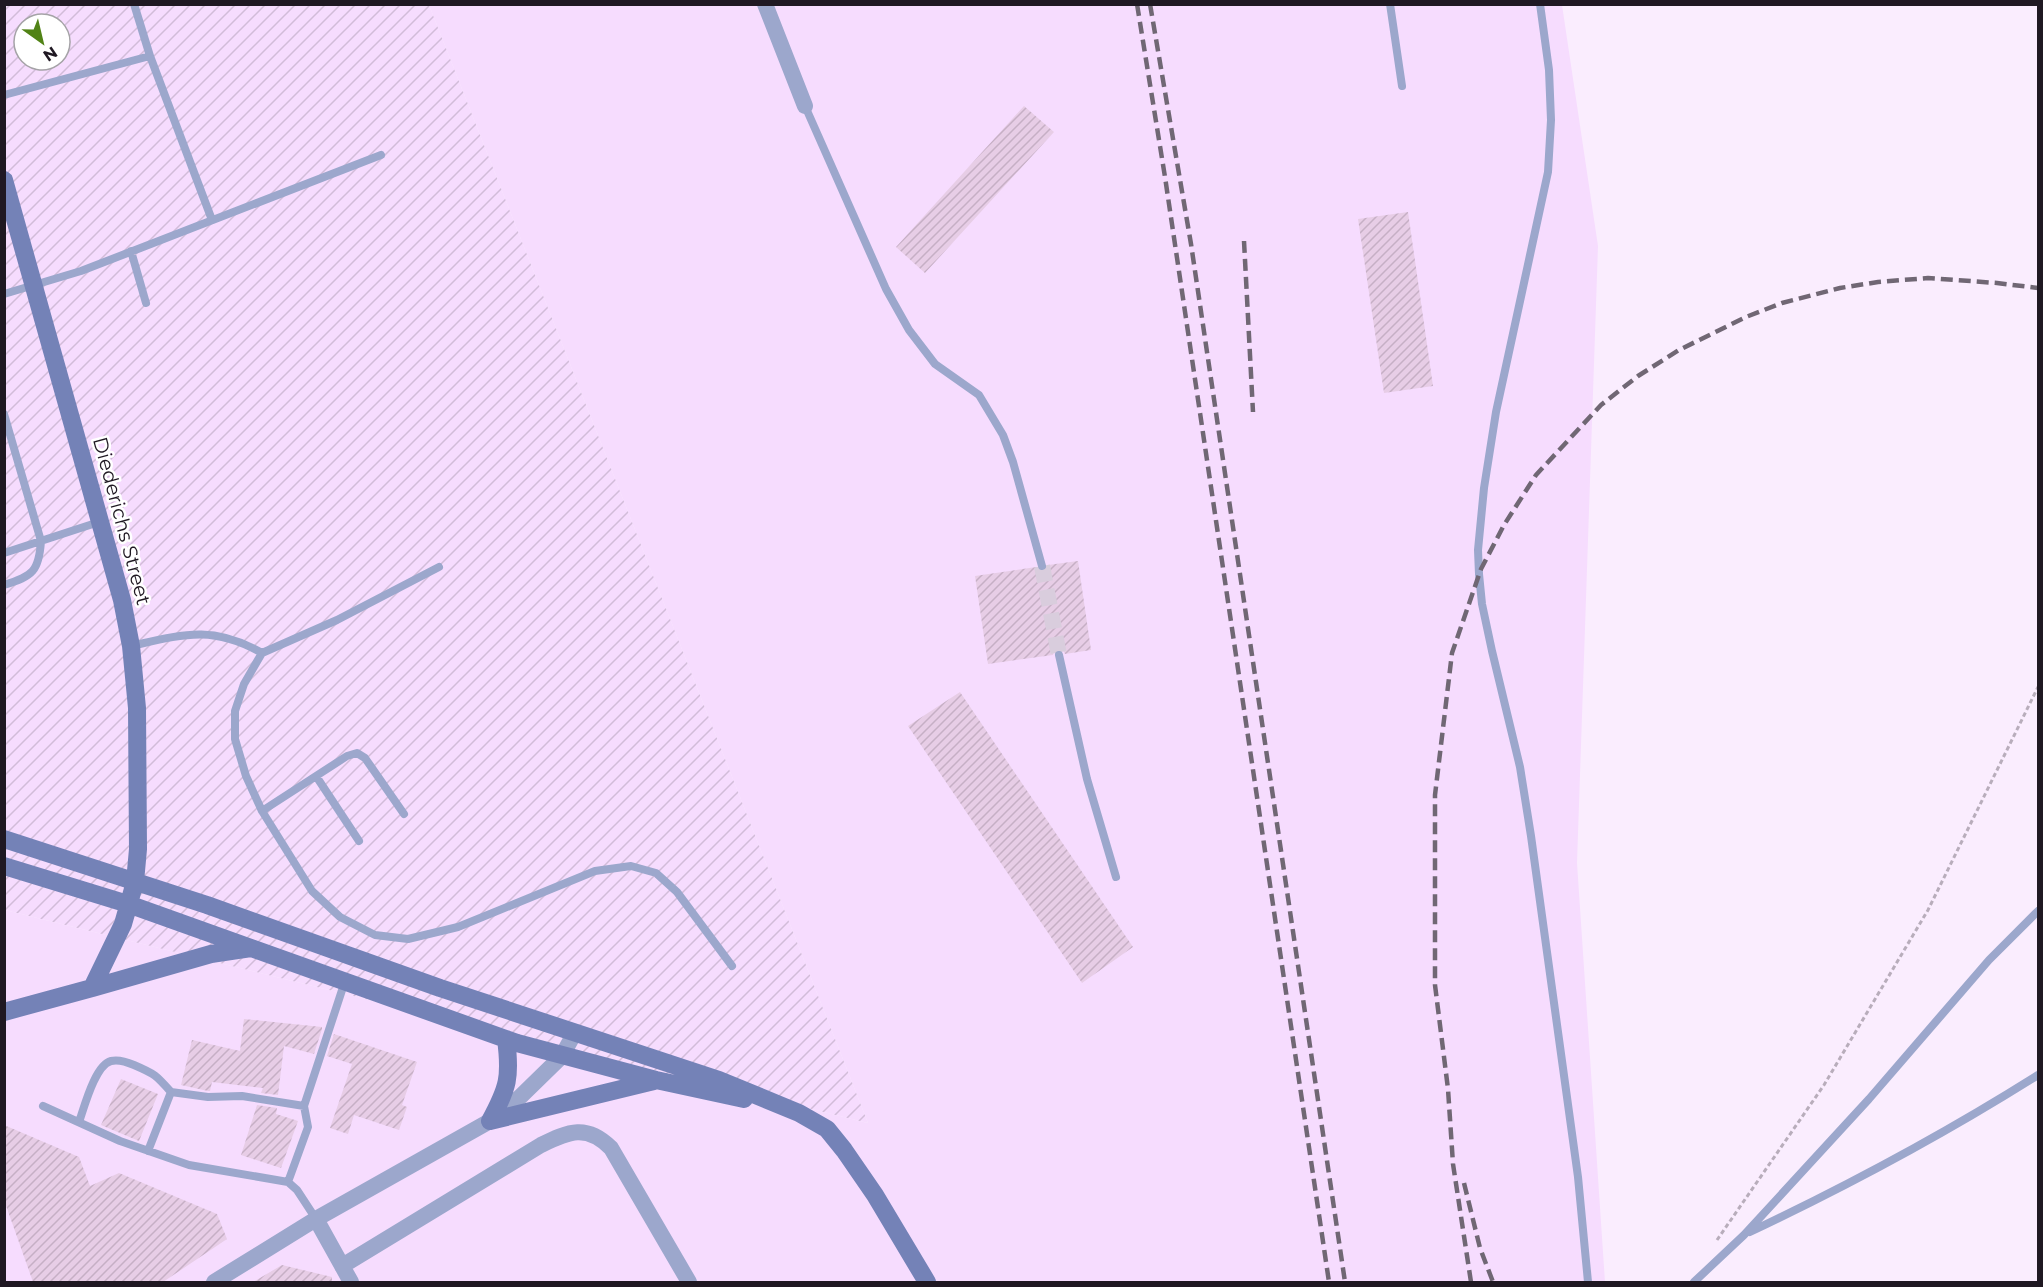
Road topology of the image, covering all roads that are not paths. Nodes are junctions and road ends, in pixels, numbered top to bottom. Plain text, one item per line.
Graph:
1 (135, 4) edge
2 (765, 4) edge
3 (1390, 4) edge
4 (1540, 4) edge
5 (150, 56) junction
6 (1402, 86) dead end
7 (4, 95) edge
8 (805, 106) joint
9 (381, 155) dead end
10 (4, 180) edge
11 (212, 220) junction
12 (131, 251) junction
13 (35, 286) junction
14 (4, 294) edge
15 (146, 303) dead end
16 (4, 414) edge
17 (99, 522) junction
18 (41, 541) junction
19 (4, 553) edge
20 (1042, 566) tunnel mouth
21 (440, 567) dead end
22 (4, 585) edge
23 (131, 646) junction
24 (262, 654) junction
25 (1059, 654) tunnel mouth
26 (316, 776) junction
27 (262, 811) junction
28 (404, 814) dead end
29 (4, 839) edge
30 (359, 841) dead end
31 (4, 866) edge
32 (1116, 877) dead end
33 (135, 882) junction
34 (128, 904) junction
35 (2038, 912) edge
36 (253, 948) junction
37 (732, 966) dead end
38 (345, 981) junction
39 (92, 988) junction
40 (4, 1012) edge
41 (575, 1032) junction
42 (506, 1039) junction
43 (562, 1056) junction
44 (2038, 1075) edge
45 (656, 1080) junction
46 (171, 1092) junction
47 (764, 1099) junction
48 (43, 1106) dead end
49 (304, 1106) junction
50 (490, 1121) junction
51 (79, 1122) junction
52 (148, 1151) junction
53 (288, 1182) junction
54 (316, 1219) junction
55 (1744, 1235) junction
56 (342, 1266) junction
57 (214, 1282) edge
58 (351, 1282) edge
59 (689, 1282) edge
60 (927, 1282) edge
61 (1588, 1282) edge
62 (1694, 1282) edge

1 - 5 lane
2 - 8 street
3 - 6 lane
4 - 61 lane
5 - 7 lane
5 - 11 lane
8 - 20 lane
9 - 11 lane
10 - 13 main road, Diederichs Street
11 - 12 lane
12 - 13 lane
12 - 15 lane
13 - 14 lane
13 - 17 main road, Diederichs Street
16 - 18 lane
17 - 18 lane
17 - 23 main road, Diederichs Street
18 - 19 lane
18 - 22 lane
21 - 24 lane
23 - 24 lane
23 - 33 main road, Diederichs Street
24 - 27 lane
25 - 32 lane
26 - 27 lane
26 - 28 lane
26 - 30 lane
27 - 37 lane
29 - 33 main road
31 - 34 main road
33 - 34 main road, Diederichs Street
33 - 41 main road
34 - 36 main road
34 - 39 main road, Diederichs Street
35 - 55 lane
36 - 38 main road
36 - 39 main road
38 - 42 main road
38 - 49 lane
39 - 40 main road
41 - 43 street
41 - 47 main road
42 - 43 main road
42 - 50 main road
43 - 45 main road
43 - 50 street
44 - 55 lane
45 - 47 main road
45 - 50 main road
46 - 49 lane
46 - 51 lane
46 - 52 lane
47 - 60 main road
48 - 51 lane
49 - 53 lane
50 - 54 street
51 - 52 lane
52 - 53 lane
53 - 54 lane
54 - 56 street
54 - 57 street
55 - 62 lane
56 - 58 street
56 - 59 street

